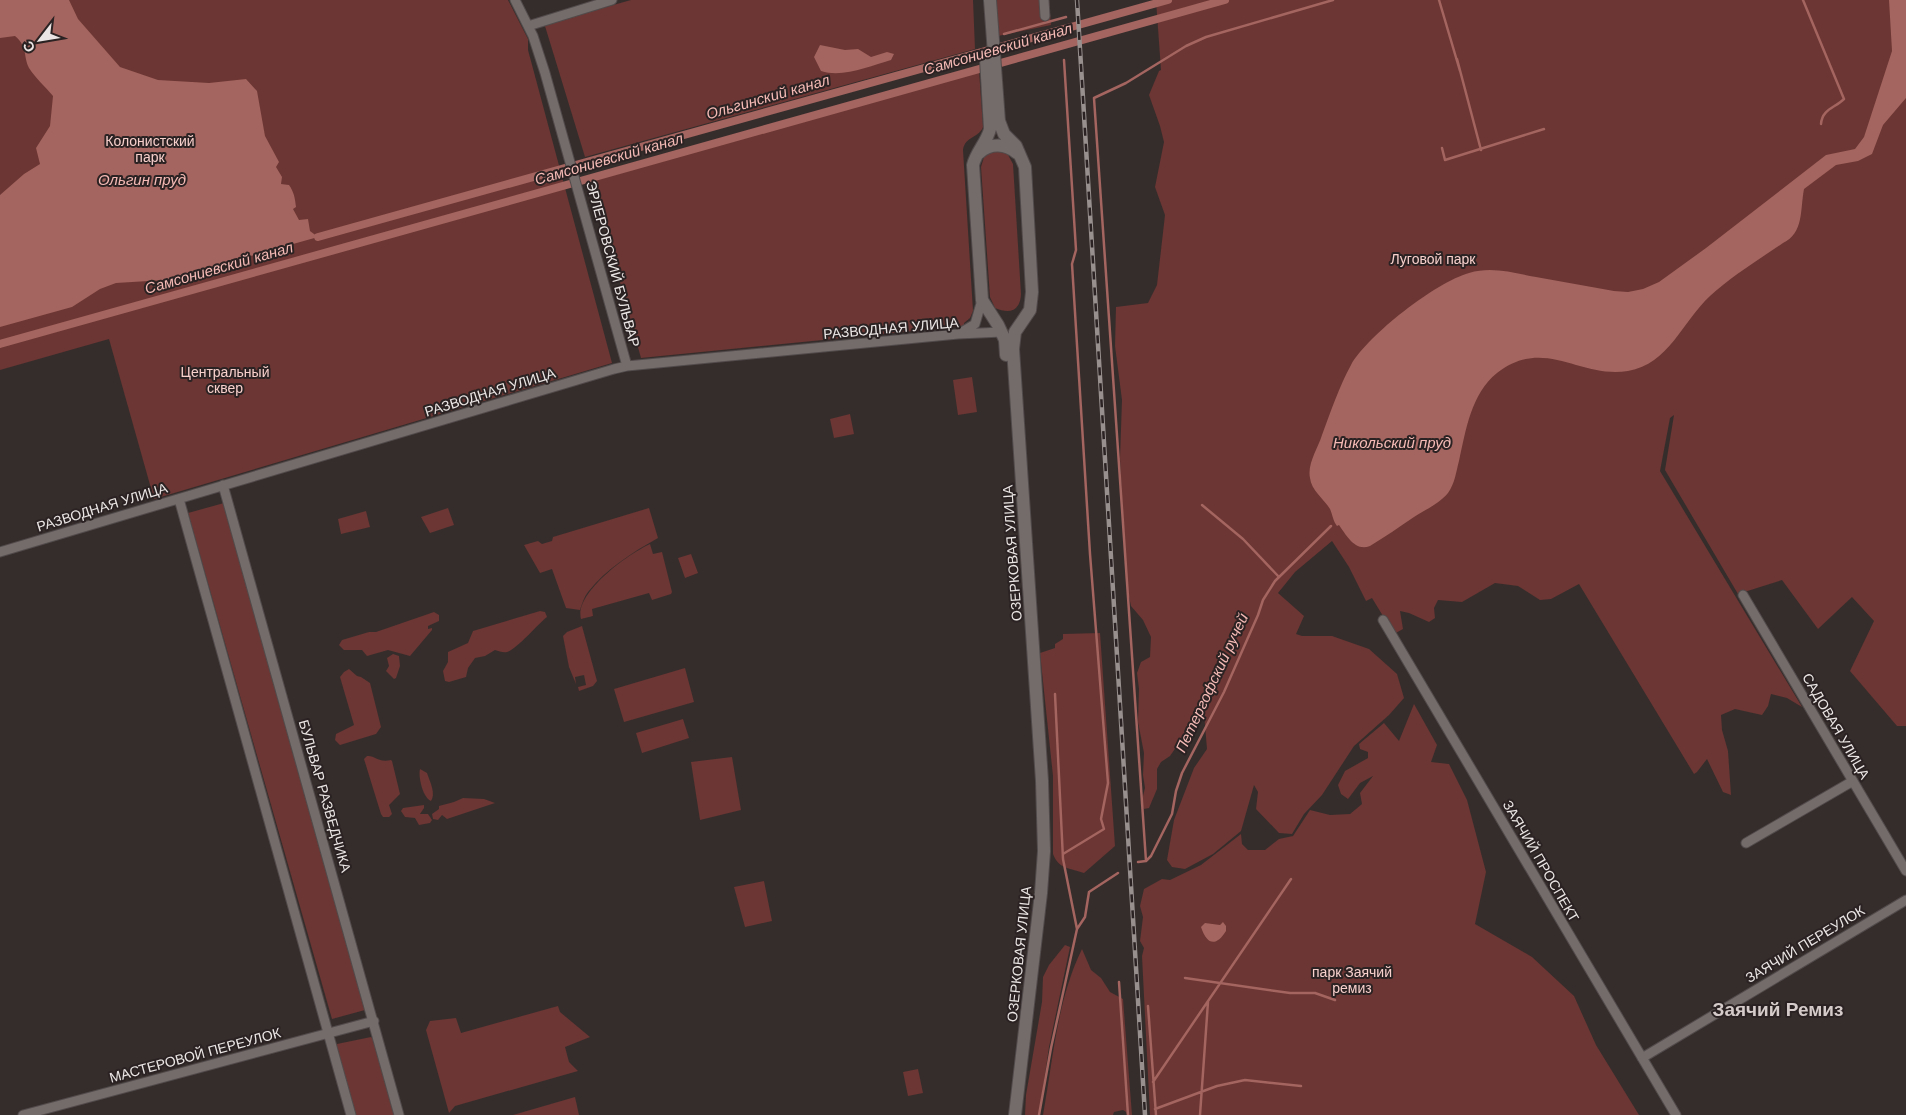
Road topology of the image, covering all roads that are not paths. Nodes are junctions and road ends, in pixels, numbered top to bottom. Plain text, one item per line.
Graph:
1 (515, 0) edge
2 (612, 0) edge
3 (982, 0) edge
4 (990, 0) edge
5 (1044, 0) edge
6 (1045, 16) dead end
7 (528, 26) junction
8 (989, 40) junction
9 (991, 78) junction
10 (975, 156) junction
11 (1022, 159) junction
12 (982, 300) junction
13 (1002, 332) junction
14 (1015, 332) junction
15 (958, 334) junction
16 (627, 366) junction
17 (223, 485) junction
18 (179, 499) junction
19 (0, 552) edge
20 (1743, 595) dead end
21 (1383, 620) dead end
22 (1853, 781) junction
23 (1746, 844) dead end
24 (1906, 871) edge
25 (1906, 900) edge
26 (374, 1021) junction
27 (328, 1033) junction
28 (1642, 1058) junction
29 (23, 1115) edge
30 (351, 1115) edge
31 (399, 1115) edge
32 (1007, 1115) edge
33 (1015, 1115) edge
34 (1676, 1115) edge

1 - 7 street, ЭРЛЕРОВСКИЙ БУЛЬВАР
2 - 7 street
3 - 8 street, ОЗЕРКОВАЯ УЛИЦА
4 - 8 street, ОЗЕРКОВАЯ УЛИЦА
5 - 6 street
7 - 16 street, ЭРЛЕРОВСКИЙ БУЛЬВАР
8 - 9 street, ОЗЕРКОВАЯ УЛИЦА
9 - 10 street, ОЗЕРКОВАЯ УЛИЦА
9 - 11 street, ОЗЕРКОВАЯ УЛИЦА
10 - 11 street
10 - 12 street, ОЗЕРКОВАЯ УЛИЦА
11 - 14 street, ОЗЕРКОВАЯ УЛИЦА
12 - 13 street, ОЗЕРКОВАЯ УЛИЦА
12 - 15 street, ОЗЕРКОВАЯ УЛИЦА
13 - 14 street
13 - 15 street, РАЗВОДНАЯ УЛИЦА
13 - 32 street, ОЗЕРКОВАЯ УЛИЦА
14 - 33 street, ОЗЕРКОВАЯ УЛИЦА
15 - 16 street, РАЗВОДНАЯ УЛИЦА
16 - 17 street, РАЗВОДНАЯ УЛИЦА
17 - 18 street, РАЗВОДНАЯ УЛИЦА
17 - 26 street, БУЛЬВАР РАЗВЕДЧИКА
18 - 19 street, РАЗВОДНАЯ УЛИЦА
18 - 27 street
20 - 22 street, САДОВАЯ УЛИЦА
21 - 28 street, ЗАЯЧИЙ ПРОСПЕКТ
22 - 23 street
22 - 24 street, САДОВАЯ УЛИЦА
25 - 28 street, ЗАЯЧИЙ ПЕРЕУЛОК
26 - 27 street, МАСТЕРОВОЙ ПЕРЕУЛОК
26 - 31 street, БУЛЬВАР РАЗВЕДЧИКА
27 - 29 street, МАСТЕРОВОЙ ПЕРЕУЛОК
27 - 30 street
28 - 34 street, ЗАЯЧИЙ ПРОСПЕКТ

